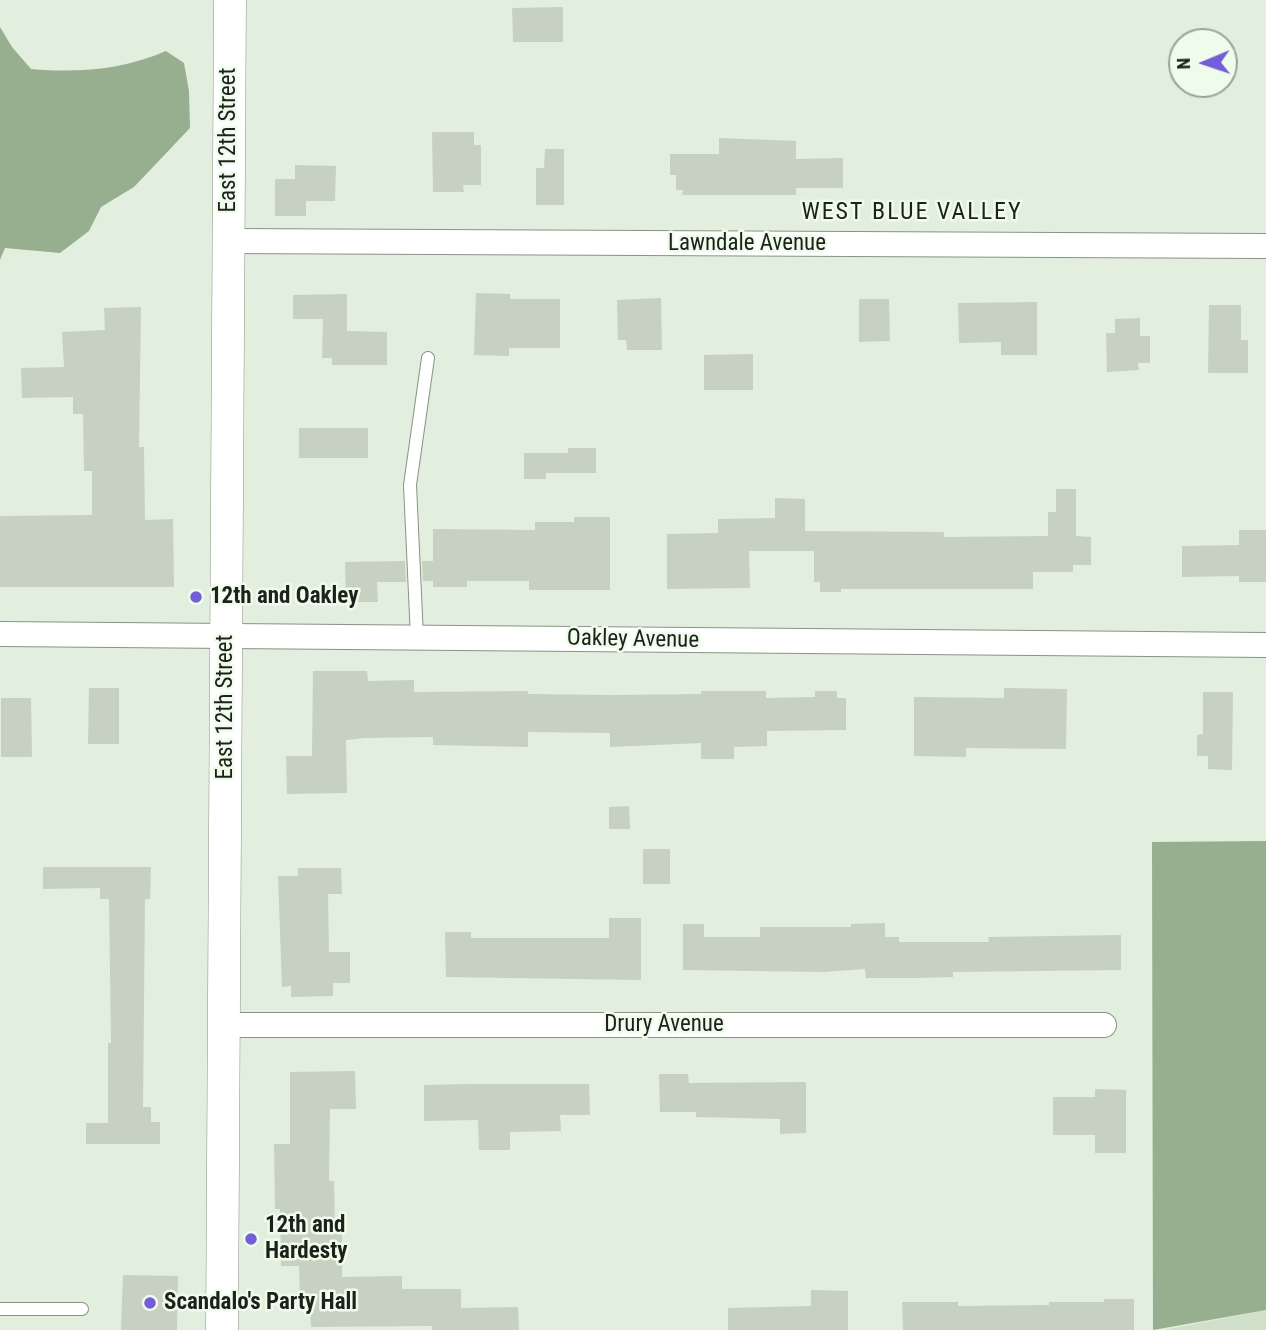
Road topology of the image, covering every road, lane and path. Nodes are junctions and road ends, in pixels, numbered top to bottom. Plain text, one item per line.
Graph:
1 (230, 0) edge
2 (229, 241) junction
3 (1266, 246) edge
4 (428, 358) dead end
5 (0, 634) edge
6 (226, 637) junction
7 (417, 638) junction
8 (1266, 645) edge
9 (1104, 1025) dead end
10 (223, 1026) junction
11 (0, 1309) edge
12 (82, 1310) dead end
13 (222, 1330) edge

1 - 2 street, East 12th Street
2 - 3 street, Lawndale Avenue
2 - 6 street, East 12th Street
4 - 7 lane
5 - 6 street, Oakley Avenue
6 - 7 street, Oakley Avenue
6 - 10 street, East 12th Street
7 - 8 street, Oakley Avenue
9 - 10 street, Drury Avenue
10 - 13 street, East 12th Street
11 - 12 lane

